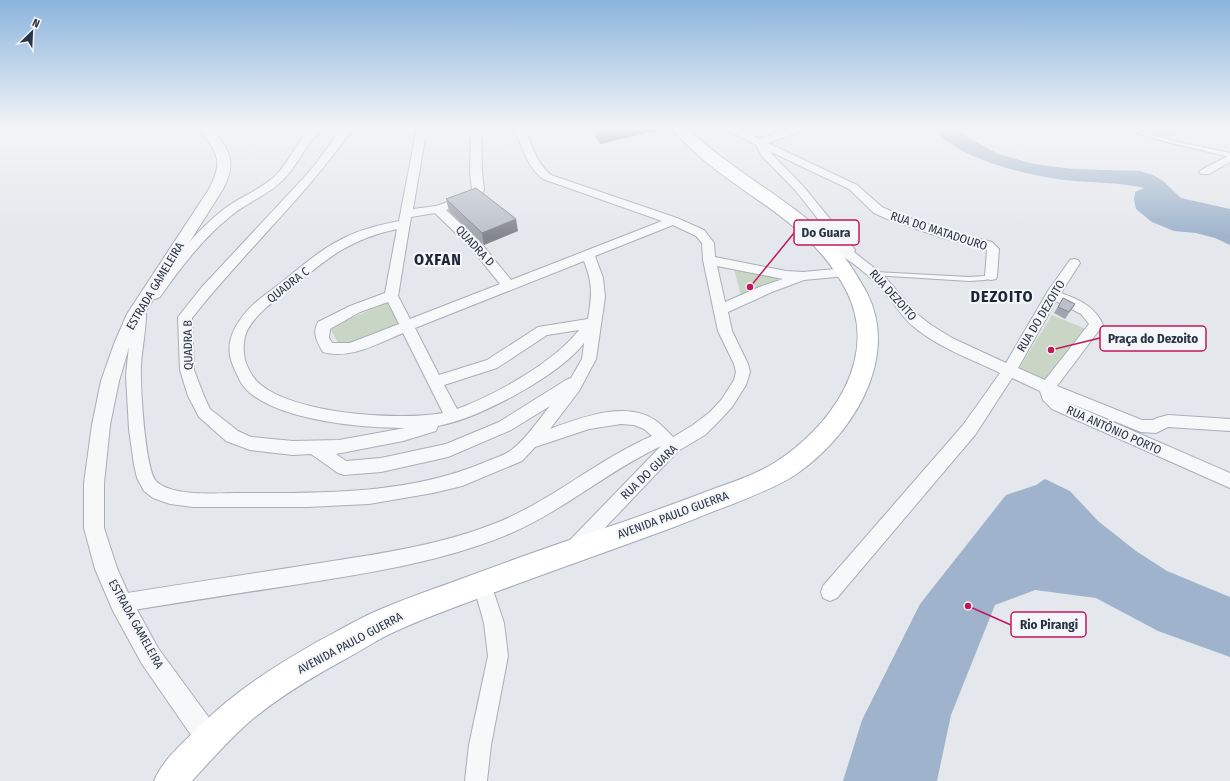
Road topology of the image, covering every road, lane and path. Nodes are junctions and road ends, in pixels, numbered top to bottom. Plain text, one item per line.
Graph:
1 (225, 163) edge
2 (289, 163) edge
3 (321, 163) edge
4 (415, 163) edge
5 (476, 163) edge
6 (534, 163) edge
7 (718, 163) edge
8 (775, 163) edge
9 (804, 163) edge
10 (1220, 163) edge
11 (1204, 172) dead end
12 (438, 209) junction
13 (405, 219) junction
14 (673, 221) junction
15 (588, 254) junction
16 (709, 260) junction
17 (1074, 263) dead end
18 (850, 264) junction
19 (875, 274) junction
20 (804, 276) junction
21 (991, 276) joint
22 (508, 286) junction
23 (1053, 294) junction
24 (391, 296) junction
25 (720, 310) junction
26 (137, 316) junction
27 (592, 323) junction
28 (408, 327) junction
29 (1009, 370) junction
30 (580, 377) junction
31 (434, 382) junction
32 (1048, 388) junction
33 (449, 418) junction
34 (1230, 425) edge
35 (530, 442) junction
36 (667, 442) junction
37 (313, 447) junction
38 (1230, 481) edge
39 (570, 552) junction
40 (482, 584) junction
41 (830, 592) dead end
42 (121, 603) junction
43 (209, 739) junction
44 (170, 781) edge
45 (476, 781) edge

1 - 26 street, ESTRADA GAMELEIRA
2 - 26 street
3 - 37 street, QUADRA B
4 - 13 street
5 - 12 street, QUADRA C
6 - 14 street
7 - 18 main road, AVENIDA PAULO GUERRA
8 - 18 street, RUA DEZOITO
9 - 21 street, RUA DO MATADOURO
10 - 11 street
12 - 13 street, QUADRA C
12 - 22 street, QUADRA D
13 - 24 street
13 - 33 street, QUADRA C
14 - 15 street
14 - 16 street, RUA DO GUARA
15 - 22 street
15 - 27 street
16 - 20 street
16 - 25 street, RUA DO GUARA
17 - 23 street, RUA DO DEZOITO
18 - 19 street, RUA DEZOITO
18 - 20 street
18 - 39 main road, AVENIDA PAULO GUERRA
19 - 21 lane
19 - 29 street, RUA DEZOITO
20 - 25 street
22 - 28 street
23 - 29 street, RUA DO DEZOITO
23 - 32 street
24 - 28 street
24 - 28 street
25 - 36 street, RUA DO GUARA
26 - 35 street
26 - 42 street, ESTRADA GAMELEIRA
27 - 30 street
27 - 31 street
27 - 33 street
28 - 31 street
29 - 32 street
29 - 41 street, RUA DO DEZOITO
30 - 35 street
30 - 37 street
31 - 33 street
32 - 34 street
32 - 38 street, RUA ANTÔNIO PORTO
33 - 37 street, QUADRA B
35 - 36 street
36 - 39 street, RUA DO GUARA
36 - 42 street
39 - 40 main road, AVENIDA PAULO GUERRA
40 - 43 main road, AVENIDA PAULO GUERRA
40 - 45 street
42 - 43 street, ESTRADA GAMELEIRA
43 - 44 main road, AVENIDA PAULO GUERRA

